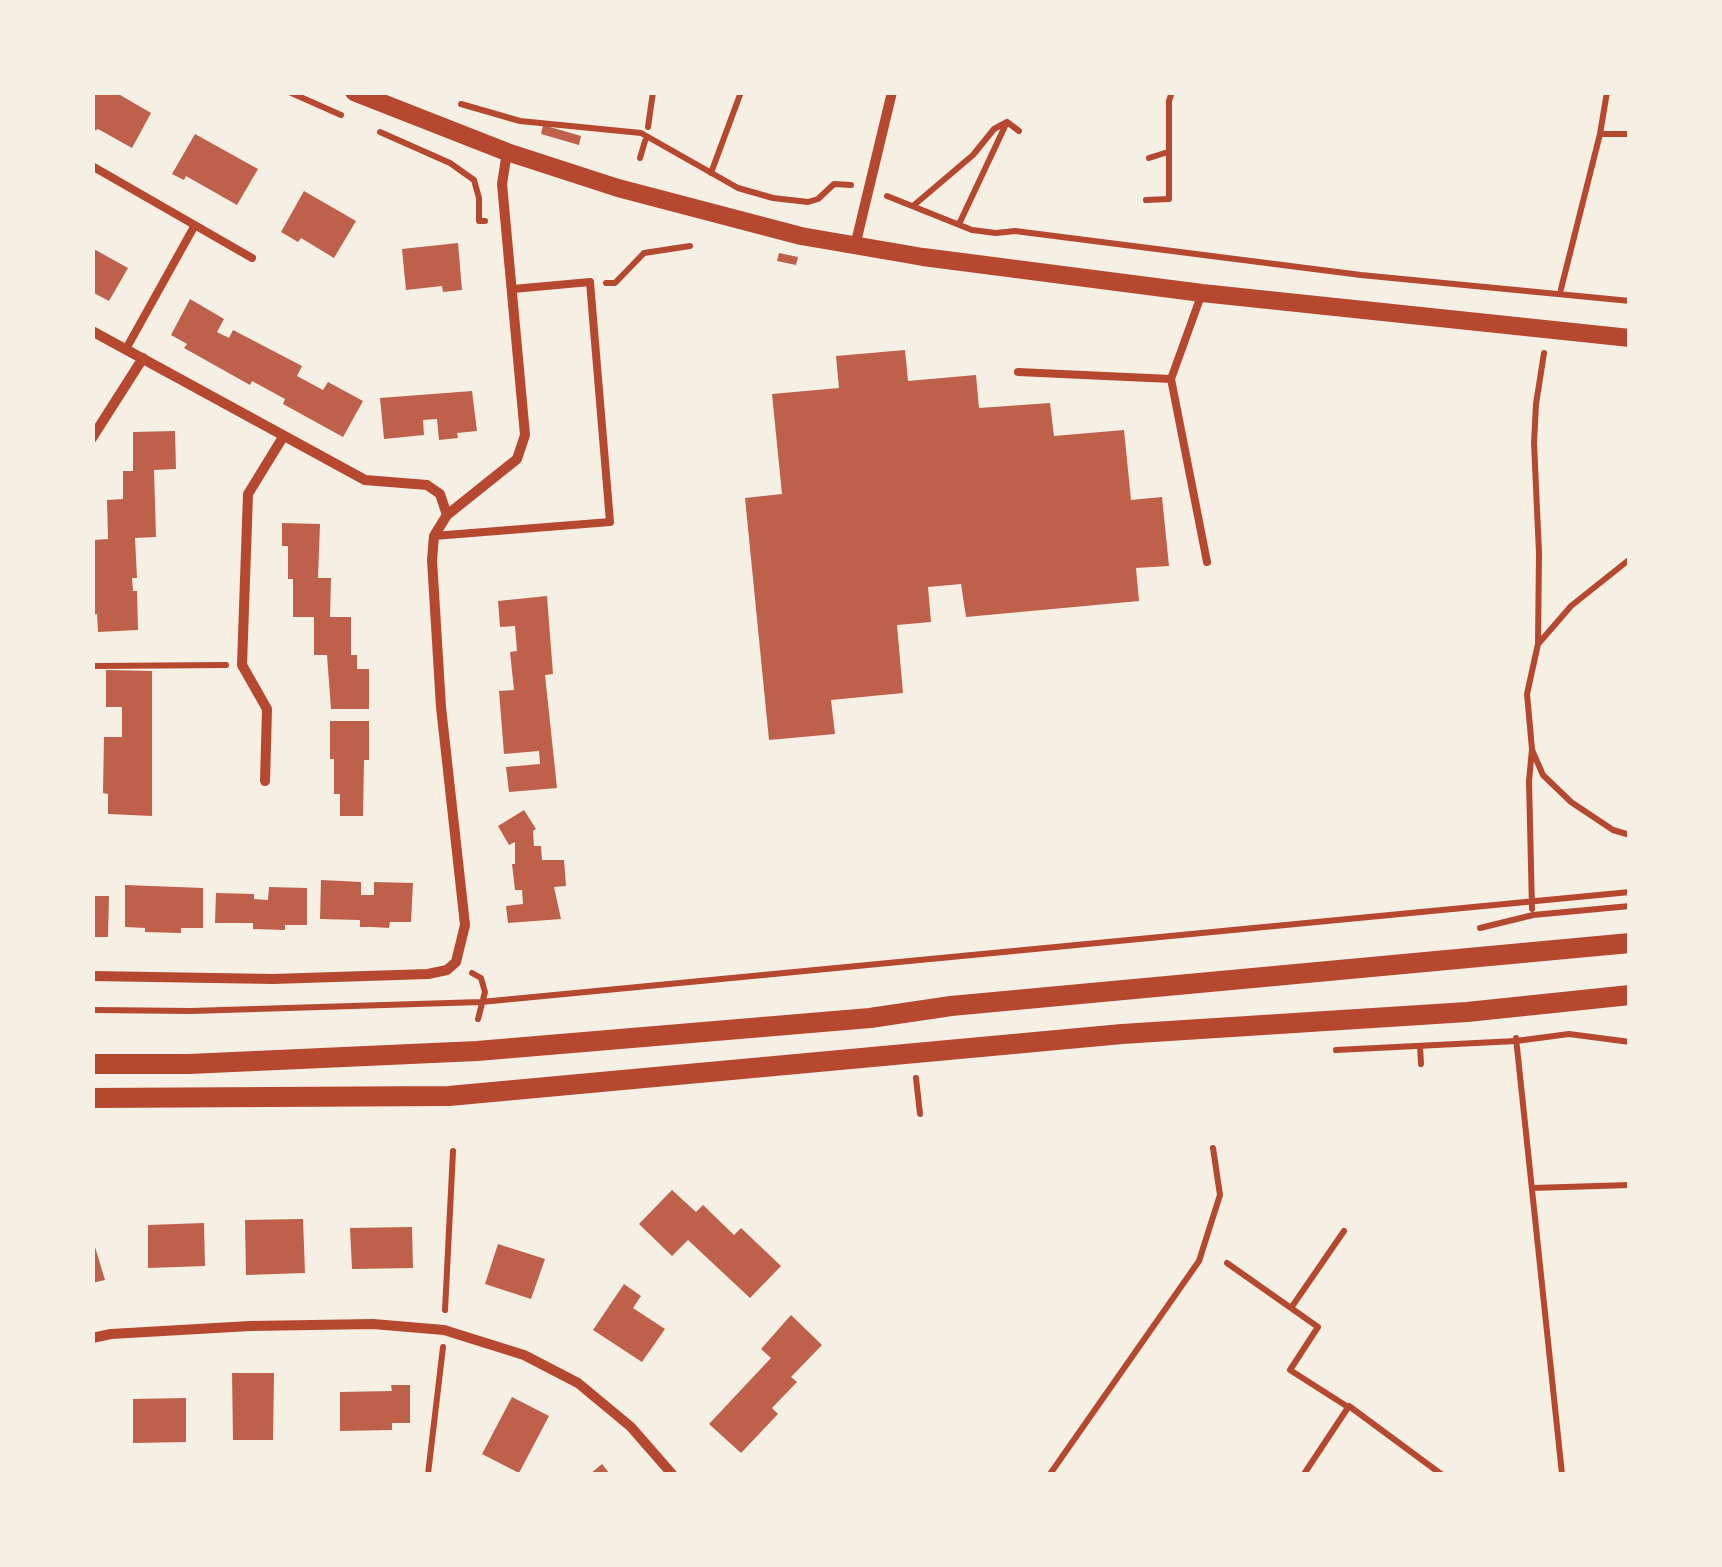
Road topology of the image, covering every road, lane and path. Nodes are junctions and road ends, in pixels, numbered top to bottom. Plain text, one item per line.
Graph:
1 (354, 92) edge
2 (653, 92) edge
3 (741, 92) edge
4 (892, 92) edge
5 (1172, 92) edge
6 (1542, 92) edge
7 (1572, 92) edge
8 (1606, 92) edge
9 (456, 102) dead end
10 (1007, 122) junction
11 (648, 127) dead end
12 (1018, 131) dead end
13 (1600, 134) junction
14 (1630, 134) edge
15 (645, 141) dead end
16 (507, 152) junction
17 (1168, 152) junction
18 (640, 158) dead end
19 (1149, 158) dead end
20 (450, 162) dead end
21 (92, 166) edge
22 (711, 173) junction
23 (850, 185) dead end
24 (888, 196) dead end
25 (1146, 200) dead end
26 (913, 206) junction
27 (478, 221) dead end
28 (960, 222) dead end
29 (195, 225) junction
30 (690, 246) dead end
31 (854, 246) junction
32 (252, 258) dead end
33 (590, 282) junction
34 (1561, 288) dead end
35 (514, 289) junction
36 (1202, 293) junction
37 (1630, 301) edge
38 (92, 331) edge
39 (1630, 338) edge
40 (1546, 347) dead end
41 (126, 349) junction
42 (143, 358) junction
43 (1018, 372) dead end
44 (1171, 379) junction
45 (92, 438) edge
46 (283, 438) junction
47 (447, 516) junction
48 (434, 536) junction
49 (1630, 559) edge
50 (1207, 562) dead end
51 (1538, 644) junction
52 (242, 665) junction
53 (92, 666) edge
54 (1532, 750) junction
55 (265, 781) dead end
56 (1630, 835) edge
57 (1630, 892) edge
58 (1532, 906) junction
59 (1630, 906) edge
60 (1480, 928) dead end
61 (1630, 944) edge
62 (456, 962) junction
63 (92, 976) edge
64 (1630, 996) edge
65 (481, 1002) junction
66 (92, 1010) edge
67 (478, 1019) dead end
68 (1516, 1040) dead end
69 (1420, 1046) dead end
70 (92, 1064) edge
71 (1421, 1064) dead end
72 (916, 1078) dead end
73 (92, 1098) edge
74 (920, 1114) dead end
75 (1213, 1148) dead end
76 (452, 1151) dead end
77 (1630, 1185) edge
78 (1532, 1188) junction
79 (1344, 1231) dead end
80 (1228, 1263) dead end
81 (1291, 1308) junction
82 (444, 1330) junction
83 (92, 1338) edge
84 (1348, 1407) junction
85 (428, 1474) edge
86 (672, 1474) edge
87 (1050, 1474) edge
88 (1304, 1474) edge
89 (1441, 1474) edge
90 (1562, 1474) edge

1 - 16 street
2 - 11 path
3 - 22 path
4 - 31 street
5 - 17 path
6 - 7 path
8 - 13 path
9 - 22 path
10 - 12 path
10 - 26 path
10 - 28 path
13 - 14 path
13 - 34 path
15 - 18 path
16 - 31 street
16 - 35 street
17 - 19 path
17 - 25 path
20 - 27 path
21 - 29 lane
22 - 23 path
24 - 26 path
26 - 37 path
29 - 32 lane
29 - 41 lane
30 - 33 path
31 - 36 street
33 - 35 lane
33 - 48 lane
35 - 47 street
36 - 39 street
36 - 44 lane
38 - 41 street
40 - 51 path
41 - 42 street
42 - 45 street
42 - 46 street
43 - 44 lane
44 - 50 lane
46 - 47 street
46 - 52 street
47 - 48 street
48 - 62 street
49 - 51 path
51 - 54 path
52 - 53 path
52 - 55 street
54 - 56 path
54 - 58 path
57 - 58 path
58 - 65 path
59 - 60 path
61 - 70 main road
62 - 63 street
62 - 65 path
64 - 73 main road
65 - 66 path
65 - 67 path
68 - 78 path
69 - 71 path
72 - 74 path
75 - 87 path
76 - 82 path
77 - 78 path
78 - 90 path
79 - 81 path
80 - 81 path
81 - 84 path
82 - 83 street
82 - 85 path
82 - 86 street
84 - 88 path
84 - 89 path

